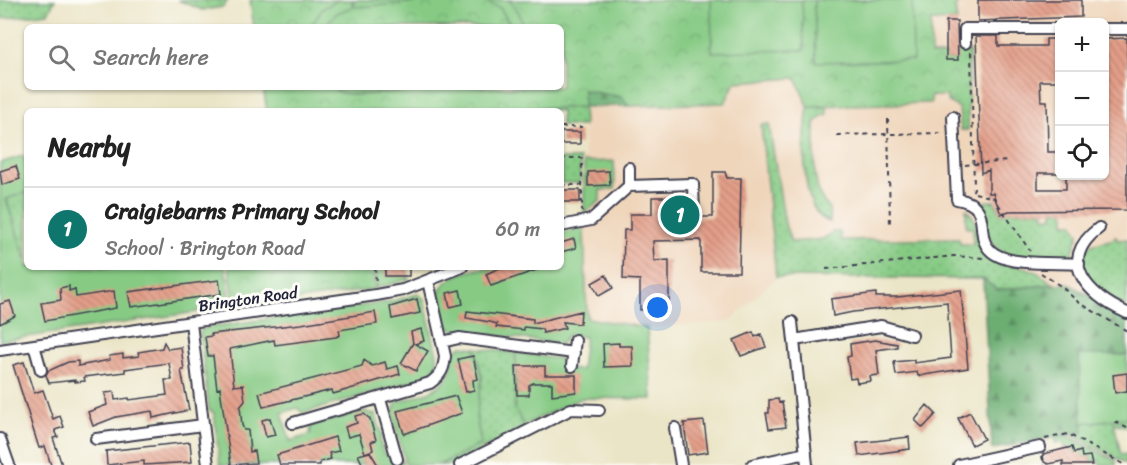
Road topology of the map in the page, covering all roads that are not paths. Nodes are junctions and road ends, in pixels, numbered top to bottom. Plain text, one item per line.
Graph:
1 (1055, 29) edge
2 (1109, 29) edge
3 (1127, 29) edge
4 (965, 43) road end
5 (953, 117) dead end
6 (629, 168) dead end
7 (629, 186) junction
8 (694, 215) dead end
9 (564, 225) edge
10 (1099, 228) dead end
11 (1079, 264) junction
12 (455, 270) edge
13 (428, 281) junction
14 (1127, 313) edge
15 (191, 322) junction
16 (792, 322) dead end
17 (912, 335) dead end
18 (575, 340) dead end
19 (794, 340) junction
20 (442, 342) junction
21 (34, 345) junction
22 (0, 350) edge
23 (574, 353) junction
24 (573, 366) dead end
25 (41, 370) dead end
26 (380, 399) junction
27 (599, 410) dead end
28 (293, 423) dead end
29 (203, 425) junction
30 (675, 428) dead end
31 (96, 439) dead end
32 (0, 440) edge
33 (1040, 447) road end
34 (806, 453) junction
35 (397, 459) dead end
36 (9, 465) edge
37 (208, 465) edge
38 (460, 465) edge
39 (681, 465) edge
40 (752, 465) edge
41 (807, 465) edge
42 (959, 465) edge

1 - 4 street
2 - 3 street
5 - 11 street
6 - 7 street
7 - 8 street
7 - 9 street
10 - 11 street
11 - 14 street
12 - 13 street, Brington Road
13 - 15 street, Brington Road
13 - 20 street
15 - 21 street, Brington Road
15 - 29 street
16 - 19 street
17 - 19 street
18 - 23 street
19 - 34 street
20 - 23 street
20 - 26 street
21 - 22 street, Brington Road
21 - 25 street
23 - 24 street
26 - 28 street
26 - 35 street
27 - 38 street
29 - 31 street
29 - 37 street
30 - 39 street
32 - 36 street
33 - 42 street
34 - 40 street
34 - 41 street

